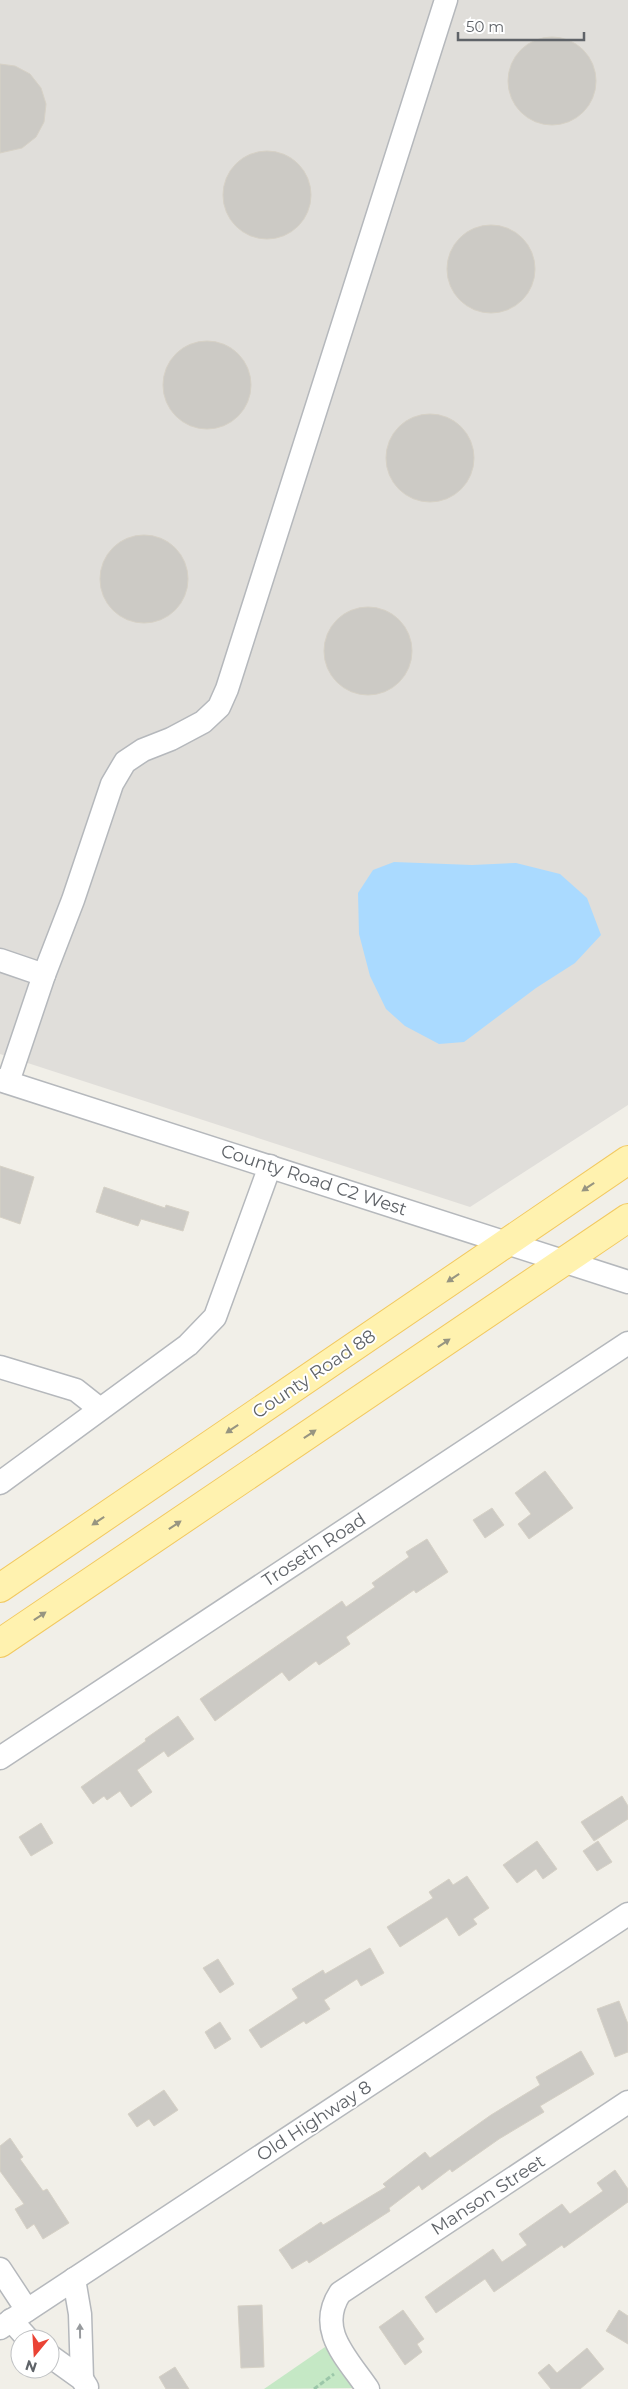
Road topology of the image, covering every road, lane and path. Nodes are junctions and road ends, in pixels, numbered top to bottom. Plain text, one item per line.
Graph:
1 (446, 0) edge
2 (0, 960) edge
3 (44, 975) junction
4 (4, 1081) edge
5 (628, 1160) edge
6 (270, 1166) junction
7 (628, 1218) edge
8 (506, 1242) junction
9 (564, 1261) junction
10 (628, 1282) edge
11 (628, 1343) edge
12 (0, 1366) edge
13 (100, 1408) junction
14 (0, 1483) edge
15 (0, 1588) edge
16 (0, 1643) edge
17 (0, 1758) edge
18 (625, 1922) edge
19 (628, 2102) edge
20 (0, 2269) edge
21 (74, 2279) junction
22 (13, 2319) edge
23 (60, 2364) edge
24 (86, 2384) edge
25 (368, 2389) edge

1 - 3 street
2 - 3 street
3 - 4 street
4 - 6 street, County Road C2 West
5 -> 8 main road, County Road 88
6 - 8 street, County Road C2 West
6 - 13 street
7 - 9 main road
8 - 9 street, County Road C2 West
8 -> 15 main road, County Road 88
9 - 10 street, County Road C2 West
16 -> 9 main road
11 - 17 street, Troseth Road
12 - 13 street
13 - 14 street
18 - 21 street, Old Highway 8
19 - 25 street, Manson Street
20 - 22 street
21 - 22 street, Old Highway 8
24 -> 21 street
23 - 24 street

